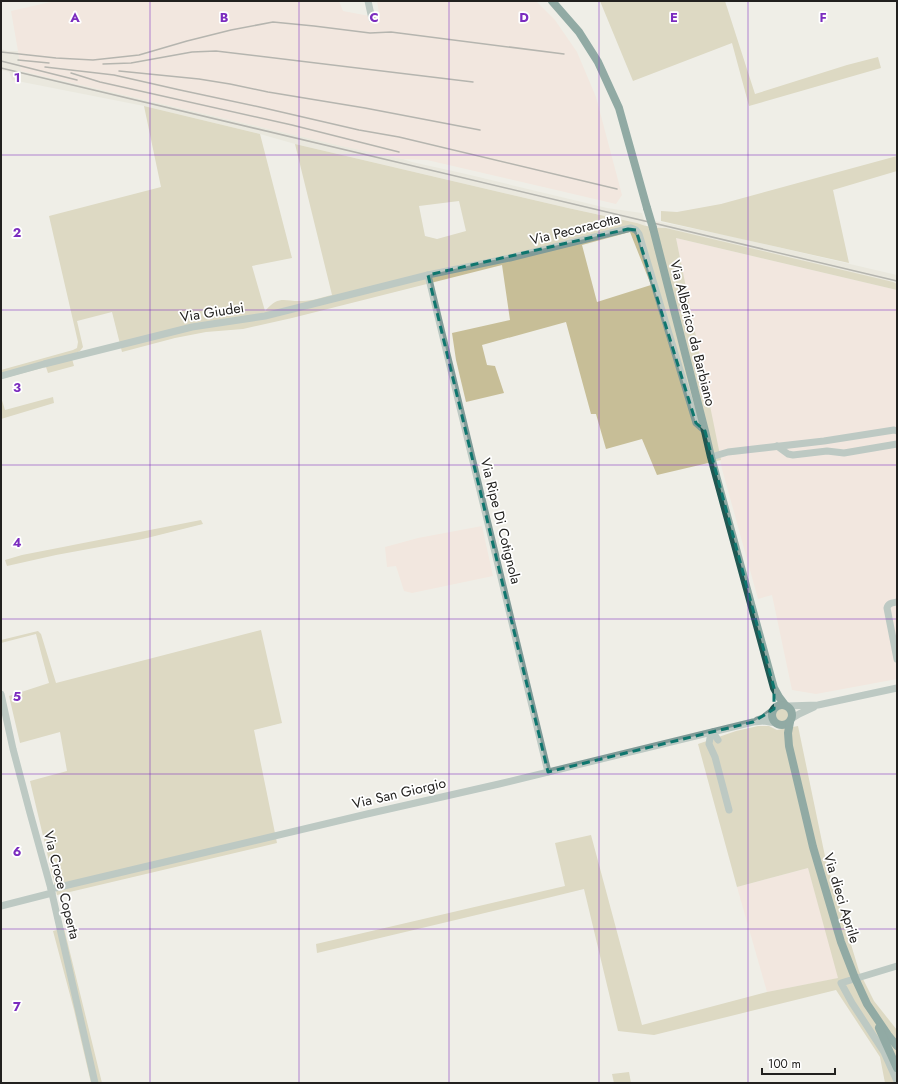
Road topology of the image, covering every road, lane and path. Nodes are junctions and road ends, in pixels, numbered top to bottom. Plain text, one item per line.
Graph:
1 (368, 1) edge
2 (552, 1) edge
3 (372, 19) dead end
4 (428, 276) junction
5 (1, 376) edge
6 (705, 431) junction
7 (897, 431) edge
8 (897, 444) edge
9 (778, 446) junction
10 (711, 457) junction
11 (897, 602) edge
12 (897, 659) edge
13 (774, 688) junction
14 (897, 688) edge
15 (1, 694) edge
16 (818, 705) junction
17 (786, 706) junction
18 (773, 710) junction
19 (790, 720) junction
20 (753, 722) junction
21 (777, 724) junction
22 (728, 728) junction
23 (713, 732) junction
24 (698, 735) junction
25 (718, 740) junction
26 (709, 744) junction
27 (789, 746) junction
28 (714, 757) junction
29 (548, 772) junction
30 (729, 810) dead end
31 (51, 891) junction
32 (1, 906) edge
33 (897, 966) edge
34 (855, 978) junction
35 (867, 1004) junction
36 (897, 1046) edge
37 (897, 1068) edge
38 (897, 1081) edge
39 (95, 1083) edge

1 - 3 street
2 - 6 main road, Via Alberico da Barbiano, bridge
4 - 5 street, Via Giudei
4 - 6 street, Via Pecoracotta
4 - 29 street, Via Ripe Di Cotignola
6 - 10 main road, Via Alberico da Barbiano
7 - 9 street
8 - 9 street
9 - 10 street
10 - 13 main road, Via Alberico da Barbiano
11 - 12 street
13 - 17 main road, Via Alberico da Barbiano
13 - 18 main road, Via Alberico da Barbiano
14 - 16 street
15 - 31 street, Via Croce Coperta
16 - 17 street
16 - 19 street
17 - 18 main road
17 - 19 main road
18 - 20 street, Via San Giorgio
18 - 21 main road
19 - 21 main road
19 - 27 main road, Via dieci Aprile
20 - 21 street, Via San Giorgio
20 - 22 street, Via San Giorgio
21 - 27 main road, Via dieci Aprile
22 - 23 street, Via San Giorgio
22 - 25 street
23 - 24 street, Via San Giorgio
23 - 25 street
23 - 26 street
24 - 26 street
24 - 29 street, Via San Giorgio
25 - 28 street
26 - 28 street
27 - 34 main road, Via dieci Aprile
28 - 30 street
29 - 31 street, Via San Giorgio
31 - 32 street, Via San Giorgio
31 - 39 street, Via Croce Coperta
33 - 34 street
34 - 35 main road, Via dieci Aprile
34 - 38 street
35 - 36 main road, Via dieci Aprile
35 - 37 main road

